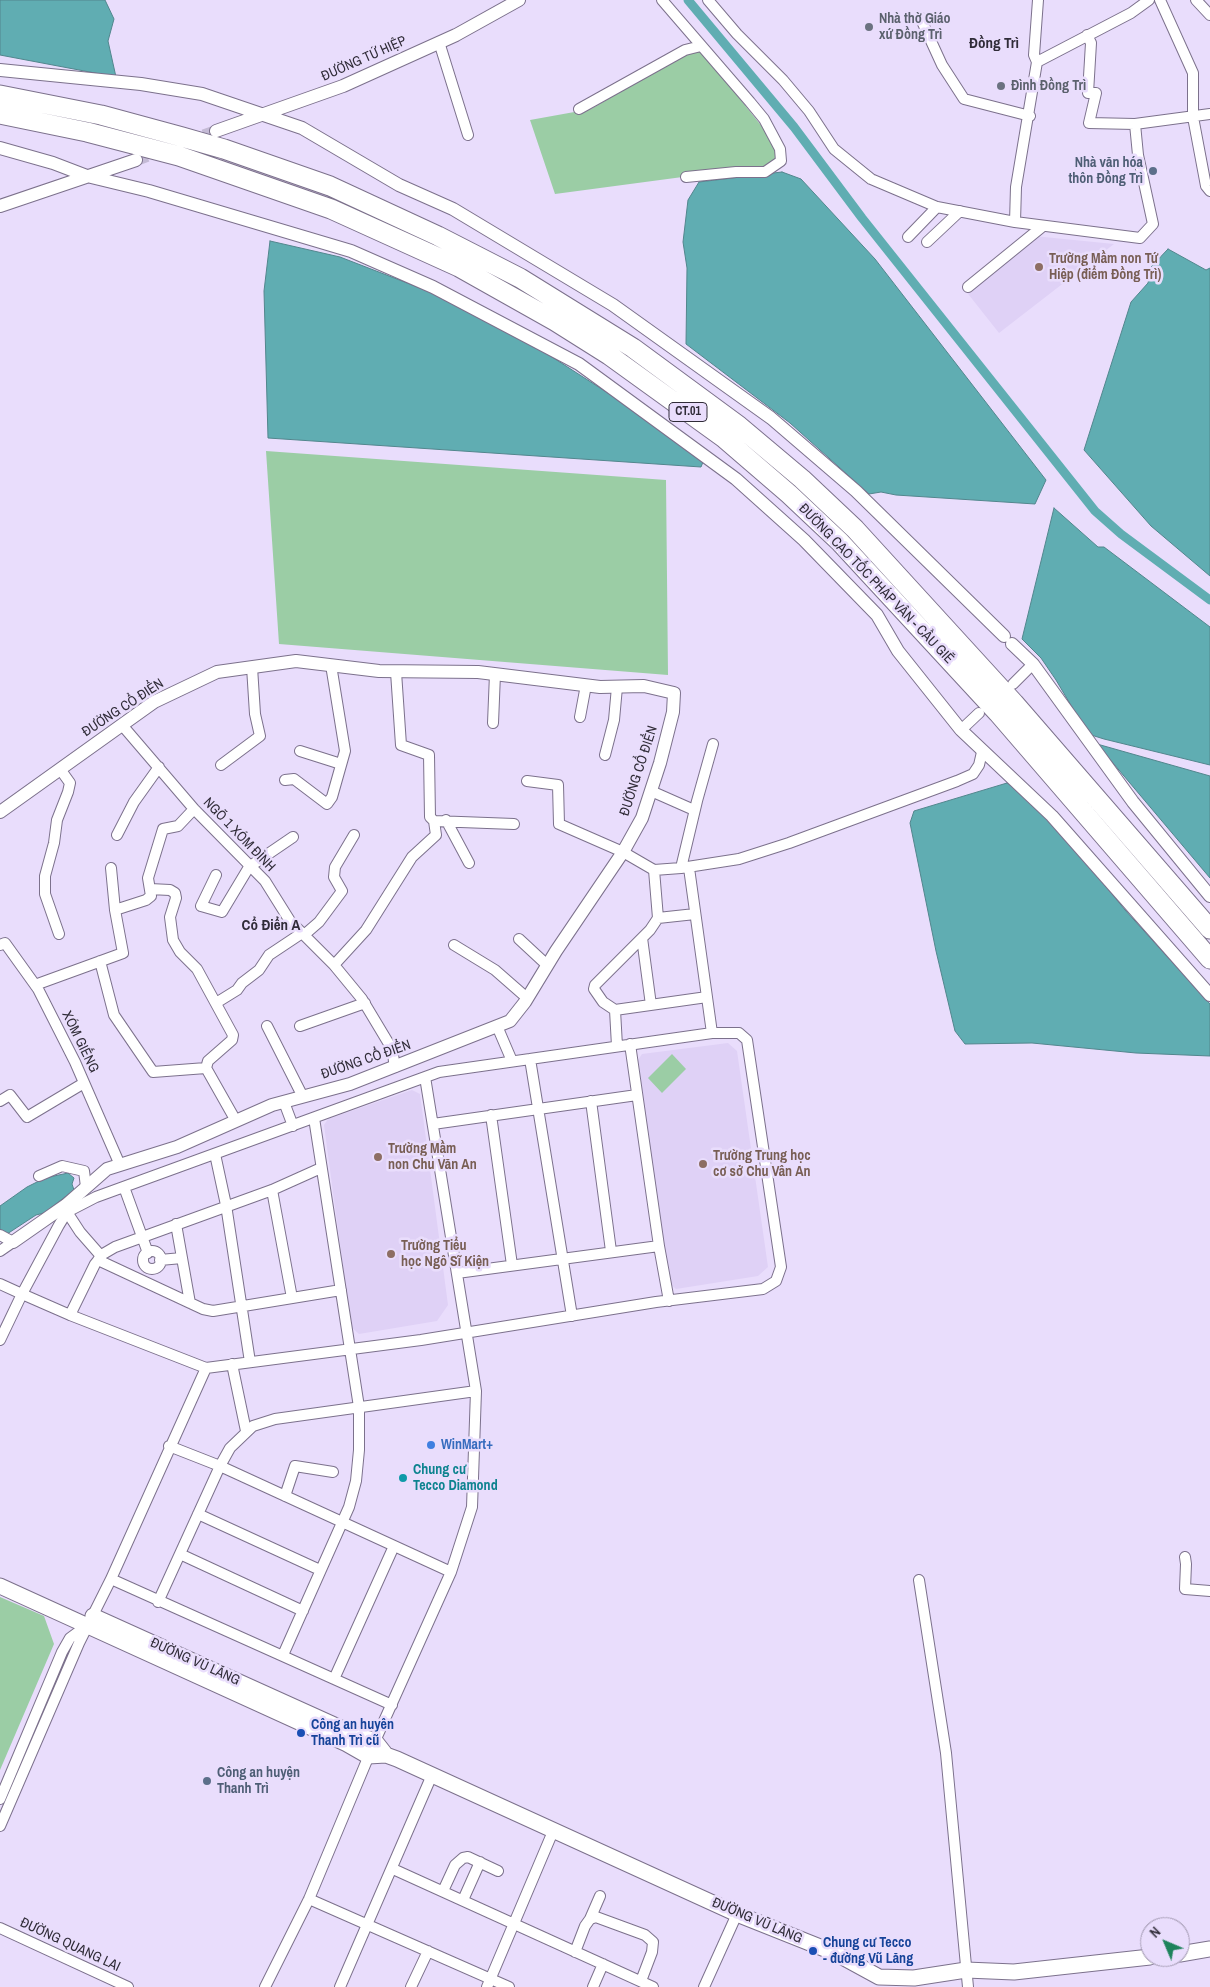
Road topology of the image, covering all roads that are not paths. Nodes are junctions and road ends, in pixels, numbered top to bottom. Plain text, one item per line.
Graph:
1 (519, 0) edge
2 (662, 0) edge
3 (708, 0) edge
4 (1038, 0) edge
5 (1149, 0) edge
6 (1160, 0) edge
7 (1196, 0) edge
8 (1210, 15) edge
9 (920, 17) dead end
10 (1087, 35) junction
11 (439, 42) junction
12 (701, 46) junction
13 (1037, 62) junction
14 (0, 70) edge
15 (0, 95) edge
16 (579, 109) dead end
17 (0, 114) edge
18 (260, 114) junction
19 (1210, 114) edge
20 (1030, 116) junction
21 (1193, 117) junction
22 (1135, 124) junction
23 (216, 131) tunnel mouth
24 (468, 135) dead end
25 (0, 148) edge
26 (136, 160) tunnel mouth
27 (87, 176) junction
28 (686, 177) dead end
29 (1210, 191) edge
30 (0, 206) edge
31 (937, 207) junction
32 (960, 212) junction
33 (1015, 222) junction
34 (1043, 226) junction
35 (908, 237) dead end
36 (927, 242) dead end
37 (968, 287) dead end
38 (1033, 664) junction
39 (331, 665) junction
40 (252, 667) junction
41 (396, 672) junction
42 (494, 674) junction
43 (1013, 684) dead end
44 (586, 685) junction
45 (617, 686) junction
46 (979, 713) dead end
47 (580, 717) dead end
48 (493, 723) dead end
49 (122, 725) junction
50 (961, 730) junction
51 (713, 744) dead end
52 (300, 751) dead end
53 (982, 752) junction
54 (605, 755) dead end
55 (341, 764) junction
56 (221, 765) dead end
57 (158, 768) junction
58 (60, 769) junction
59 (285, 780) dead end
60 (527, 781) dead end
61 (651, 791) junction
62 (194, 809) junction
63 (694, 810) junction
64 (0, 812) edge
65 (446, 820) junction
66 (434, 821) junction
67 (514, 824) dead end
68 (117, 835) dead end
69 (354, 835) dead end
70 (293, 837) dead end
71 (624, 852) junction
72 (469, 863) dead end
73 (249, 867) junction
74 (111, 868) dead end
75 (685, 868) junction
76 (654, 870) junction
77 (216, 875) dead end
78 (150, 889) junction
79 (1210, 896) edge
80 (115, 910) junction
81 (695, 914) junction
82 (658, 918) junction
83 (1210, 929) edge
84 (59, 934) dead end
85 (303, 934) junction
86 (519, 938) dead end
87 (642, 938) junction
88 (0, 945) edge
89 (454, 945) dead end
90 (1210, 959) edge
91 (100, 962) junction
92 (334, 965) junction
93 (547, 965) junction
94 (35, 985) junction
95 (1210, 995) edge
96 (528, 998) junction
97 (707, 998) junction
98 (365, 1003) junction
99 (216, 1004) junction
100 (651, 1005) junction
101 (615, 1010) junction
102 (267, 1026) dead end
103 (300, 1026) dead end
104 (497, 1026) junction
105 (712, 1033) junction
106 (630, 1044) junction
107 (618, 1046) junction
108 (530, 1059) junction
109 (512, 1062) junction
110 (395, 1067) junction
111 (206, 1068) junction
112 (425, 1077) junction
113 (84, 1083) junction
114 (637, 1095) junction
115 (303, 1096) junction
116 (0, 1101) edge
117 (591, 1101) junction
118 (284, 1102) junction
119 (538, 1108) junction
120 (491, 1115) junction
121 (314, 1118) junction
122 (236, 1120) junction
123 (433, 1124) junction
124 (293, 1126) junction
125 (215, 1154) junction
126 (120, 1165) junction
127 (321, 1168) junction
128 (39, 1176) dead end
129 (86, 1187) junction
130 (124, 1187) junction
131 (272, 1190) junction
132 (226, 1205) junction
133 (66, 1208) junction
134 (176, 1224) junction
135 (0, 1235) edge
136 (142, 1236) junction
137 (13, 1242) junction
138 (659, 1246) junction
139 (0, 1251) edge
140 (611, 1251) junction
141 (148, 1253) junction
142 (100, 1258) junction
143 (182, 1258) junction
144 (562, 1258) junction
145 (160, 1260) junction
146 (512, 1265) junction
147 (149, 1268) junction
148 (457, 1273) junction
149 (142, 1282) junction
150 (0, 1284) edge
151 (341, 1290) junction
152 (22, 1294) junction
153 (292, 1298) junction
154 (670, 1301) junction
155 (190, 1303) junction
156 (242, 1306) junction
157 (70, 1315) junction
158 (572, 1316) junction
159 (466, 1333) junction
160 (0, 1340) edge
161 (350, 1349) junction
162 (250, 1362) junction
163 (232, 1364) junction
164 (206, 1368) junction
165 (476, 1391) junction
166 (359, 1408) junction
167 (246, 1431) junction
168 (169, 1446) junction
169 (220, 1466) junction
170 (333, 1472) dead end
171 (285, 1496) junction
172 (198, 1514) junction
173 (342, 1523) junction
174 (394, 1546) junction
175 (180, 1554) junction
176 (1185, 1557) dead end
177 (320, 1570) junction
178 (451, 1572) junction
179 (0, 1574) edge
180 (111, 1580) junction
181 (919, 1580) dead end
182 (0, 1586) edge
183 (1210, 1591) edge
184 (158, 1602) junction
185 (303, 1611) junction
186 (91, 1621) junction
187 (283, 1656) junction
188 (334, 1679) junction
189 (392, 1706) junction
190 (375, 1741) junction
191 (386, 1755) junction
192 (368, 1756) junction
193 (18, 1772) junction
194 (432, 1775) junction
195 (0, 1799) edge
196 (0, 1826) edge
197 (554, 1830) junction
198 (480, 1862) junction
199 (393, 1869) junction
200 (498, 1871) dead end
201 (443, 1891) junction
202 (600, 1896) dead end
203 (309, 1899) junction
204 (463, 1900) junction
205 (737, 1914) junction
206 (590, 1919) junction
207 (368, 1923) junction
208 (514, 1924) junction
209 (0, 1928) edge
210 (1210, 1949) edge
211 (428, 1950) junction
212 (575, 1952) junction
213 (1190, 1952) edge
214 (1140, 1958) edge
215 (603, 1964) junction
216 (966, 1970) junction
217 (641, 1981) junction
218 (880, 1982) edge
219 (489, 1983) edge
220 (128, 1987) edge
221 (265, 1987) edge
222 (340, 1987) edge
223 (411, 1987) edge
224 (509, 1987) edge
225 (593, 1987) edge
226 (653, 1987) edge
227 (704, 1987) edge
228 (968, 1987) edge

1 - 11 street, ĐƯỜNG TỨ HIỆP
2 - 12 street
3 - 31 street
4 - 13 street
5 - 10 street
6 - 21 street
7 - 8 street
9 - 20 street
10 - 13 street
10 - 22 street
11 - 18 street, ĐƯỜNG TỨ HIỆP
11 - 24 street
12 - 16 street
12 - 28 street
13 - 20 street
14 - 18 street
15 - 83 highway, ĐƯỜNG CAO TỐC PHÁP VÂN - CẦU GIẼ / CT.01
17 - 90 highway, ĐƯỜNG CAO TỐC PHÁP VÂN - CẦU GIẼ / CT.01
18 - 23 street, ĐƯỜNG TỨ HIỆP
18 - 38 street
19 - 21 street
20 - 33 street
21 - 22 street
21 - 29 street
22 - 34 street
25 - 27 street
26 - 27 street
27 - 30 street
27 - 50 street
31 - 32 street
31 - 35 street
32 - 33 street
32 - 36 street
33 - 34 street
34 - 37 street
38 - 43 street
38 - 79 street
39 - 40 street, ĐƯỜNG CỔ ĐIỂN
39 - 41 street, ĐƯỜNG CỔ ĐIỂN
39 - 55 street
40 - 49 street, ĐƯỜNG CỔ ĐIỂN
40 - 56 street
41 - 42 street, ĐƯỜNG CỔ ĐIỂN
41 - 66 street
42 - 44 street, ĐƯỜNG CỔ ĐIỂN
42 - 48 street
44 - 45 street, ĐƯỜNG CỔ ĐIỂN
44 - 47 street
45 - 54 street
45 - 61 street, ĐƯỜNG CỔ ĐIỂN
46 - 50 street
49 - 57 street, NGÕ 1 XÓM ĐÌNH
49 - 58 street, ĐƯỜNG CỔ ĐIỂN
50 - 53 street
51 - 63 street
52 - 55 street
53 - 75 street
53 - 95 street
55 - 59 street
57 - 62 street, NGÕ 1 XÓM ĐÌNH
57 - 68 street
58 - 64 street, ĐƯỜNG CỔ ĐIỂN
58 - 84 street
60 - 71 street
61 - 63 street
61 - 71 street, ĐƯỜNG CỔ ĐIỂN
62 - 73 street, NGÕ 1 XÓM ĐÌNH
62 - 78 street, NGÕ 1 XÓM ĐÌNH
63 - 75 street
65 - 66 street
65 - 67 street
65 - 72 street
66 - 92 street
69 - 85 street
70 - 73 street, NGÕ 1 XÓM ĐÌNH
71 - 76 street
71 - 93 street, ĐƯỜNG CỔ ĐIỂN
73 - 77 street, NGÕ 1 XÓM ĐÌNH
73 - 85 street, NGÕ 1 XÓM ĐÌNH
74 - 80 street
75 - 76 street
75 - 81 street
76 - 82 street
78 - 80 street
78 - 99 street
80 - 91 street
81 - 82 street
81 - 97 street
82 - 87 street
85 - 92 street, NGÕ 1 XÓM ĐÌNH
85 - 99 street
86 - 93 street
87 - 100 street
87 - 101 street
88 - 94 street, XÓM GIẾNG
89 - 96 street
91 - 94 street
91 - 111 street
92 - 98 street, NGÕ 1 XÓM ĐÌNH
93 - 96 street, ĐƯỜNG CỔ ĐIỂN
94 - 113 street, XÓM GIẾNG
96 - 104 street, ĐƯỜNG CỔ ĐIỂN
97 - 100 street
97 - 105 street
98 - 103 street
98 - 110 street, NGÕ 1 XÓM ĐÌNH
99 - 111 street
100 - 101 street
101 - 107 street
102 - 115 street
104 - 109 street
104 - 110 street, ĐƯỜNG CỔ ĐIỂN
105 - 106 street
105 - 154 street
106 - 107 street
106 - 114 street
107 - 108 street
108 - 109 street
108 - 119 street
109 - 112 street
110 - 115 street, ĐƯỜNG CỔ ĐIỂN
111 - 122 street
112 - 121 street
112 - 123 street
113 - 116 street
113 - 126 street, XÓM GIẾNG
114 - 117 street
114 - 138 street
115 - 118 street, ĐƯỜNG CỔ ĐIỂN
117 - 119 street
117 - 140 street
118 - 122 street, ĐƯỜNG CỔ ĐIỂN
118 - 124 street
119 - 120 street
119 - 144 street
120 - 123 street
120 - 146 street
121 - 124 street
121 - 127 street
122 - 126 street, ĐƯỜNG CỔ ĐIỂN
123 - 148 street
124 - 125 street
125 - 130 street
125 - 132 street
126 - 129 street, ĐƯỜNG CỔ ĐIỂN
127 - 131 street
127 - 151 street
128 - 129 street
129 - 133 street, ĐƯỜNG CỔ ĐIỂN
130 - 133 street
130 - 136 street
131 - 132 street
131 - 153 street
132 - 134 street
132 - 156 street
133 - 137 street, ĐƯỜNG CỔ ĐIỂN
133 - 142 street
133 - 152 street
134 - 136 street
134 - 143 street
135 - 137 street
136 - 141 street
136 - 142 street
137 - 139 street
138 - 140 street
138 - 154 street
140 - 144 street
141 - 145 street
141 - 147 street
142 - 149 street
142 - 157 street
143 - 145 street
143 - 155 street
144 - 146 street
144 - 158 street
145 - 147 street
146 - 148 street
147 - 149 street
148 - 159 street
149 - 155 street
150 - 152 street
151 - 153 street
151 - 161 street
152 - 157 street
152 - 160 street
153 - 156 street
154 - 158 street
155 - 156 street
156 - 162 street
157 - 164 street
158 - 159 street
159 - 161 street
159 - 165 street
161 - 162 street
161 - 166 street
162 - 163 street
163 - 164 street
163 - 167 street
164 - 168 street
165 - 166 street
165 - 178 street
166 - 167 street
166 - 173 street
167 - 169 street
168 - 169 street
168 - 180 street
169 - 171 street
169 - 172 street
170 - 171 street
171 - 173 street
172 - 175 street
172 - 177 street
173 - 174 street
173 - 177 street
174 - 178 street
174 - 188 street
175 - 184 street
175 - 185 street
176 - 183 street
177 - 185 street
178 - 189 street
179 - 186 main road, ĐƯỜNG VŨ LĂNG
180 - 184 street
180 - 186 street
181 - 216 street
182 - 186 main road, ĐƯỜNG VŨ LĂNG
184 - 187 street
185 - 187 street
186 - 190 main road, ĐƯỜNG VŨ LĂNG
186 - 192 main road, ĐƯỜNG VŨ LĂNG
186 - 193 street
187 - 188 street
188 - 189 street
189 - 190 street
190 - 191 main road, ĐƯỜNG VŨ LĂNG
190 - 192 street
191 - 192 main road, ĐƯỜNG VŨ LĂNG
191 - 194 main road, ĐƯỜNG VŨ LĂNG
192 - 203 street
193 - 195 street
193 - 196 street
194 - 197 main road, ĐƯỜNG VŨ LĂNG
194 - 199 street
197 - 205 main road, ĐƯỜNG VŨ LĂNG
197 - 208 street
198 - 200 street
198 - 201 street
198 - 204 street
199 - 201 street
199 - 207 street
201 - 204 street
202 - 206 street
203 - 207 street
203 - 221 street
204 - 208 street
205 - 218 main road, ĐƯỜNG VŨ LĂNG
205 - 227 street
206 - 212 street
206 - 217 street
207 - 211 street
207 - 222 street
208 - 212 street
208 - 219 street
209 - 220 street, ĐƯỜNG QUANG LAI
210 - 213 main road
211 - 219 street
211 - 223 street
212 - 215 street
214 - 216 main road, ĐƯỜNG VŨ LĂNG
215 - 217 street
215 - 225 street
216 - 218 main road, ĐƯỜNG VŨ LĂNG
216 - 228 street
217 - 226 street
219 - 224 street

